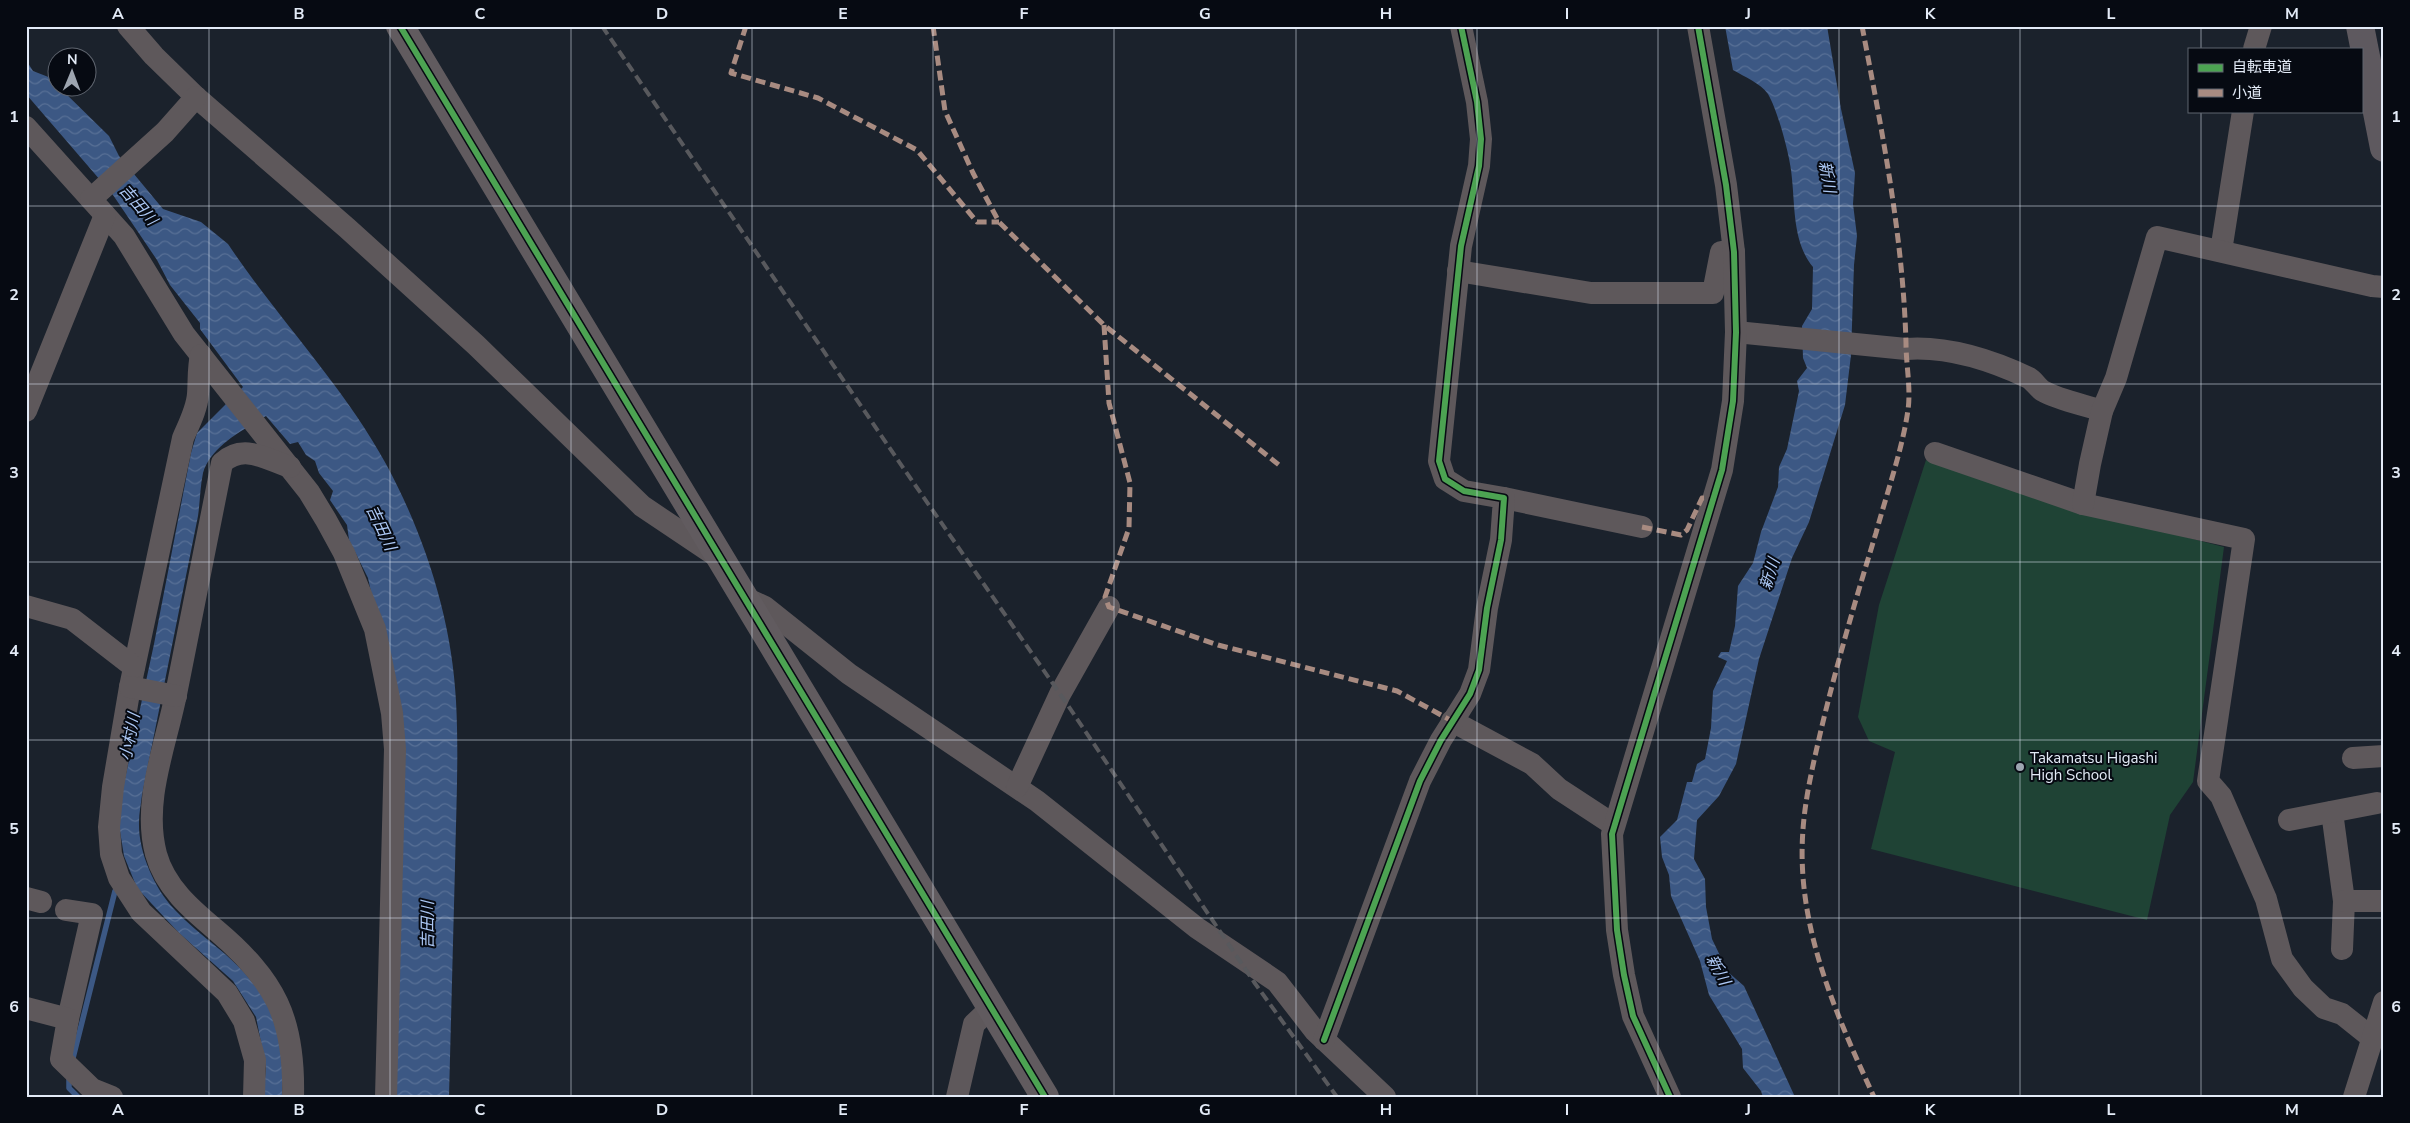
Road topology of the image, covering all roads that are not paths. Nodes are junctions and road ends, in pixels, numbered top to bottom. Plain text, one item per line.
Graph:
1 (128, 26) edge
2 (400, 26) edge
3 (1461, 26) edge
4 (1698, 26) edge
5 (2261, 26) edge
6 (2360, 26) edge
7 (2254, 48) edge
8 (196, 97) junction
9 (2243, 112) edge
10 (26, 127) edge
11 (2384, 148) edge
12 (98, 207) junction
13 (2221, 251) junction
14 (1734, 252) junction
15 (1458, 271) junction
16 (2384, 287) edge
17 (1736, 332) junction
18 (207, 362) junction
19 (2102, 411) junction
20 (26, 412) edge
21 (1935, 453) dead end
22 (290, 467) junction
23 (1504, 498) junction
24 (2083, 504) junction
25 (1642, 527) dead end
26 (718, 557) junction
27 (743, 597) junction
28 (26, 606) edge
29 (1109, 607) dead end
30 (132, 677) junction
31 (176, 696) junction
32 (1452, 722) junction
33 (2384, 756) edge
34 (2353, 758) dead end
35 (1017, 787) junction
36 (2377, 803) dead end
37 (2332, 812) junction
38 (2289, 820) dead end
39 (1614, 825) junction
40 (2344, 901) junction
41 (2384, 901) edge
42 (66, 910) dead end
43 (2342, 949) dead end
44 (2384, 1002) edge
45 (26, 1008) edge
46 (991, 1008) junction
47 (68, 1019) junction
48 (2372, 1038) junction
49 (1324, 1040) junction
50 (112, 1097) edge
51 (254, 1097) edge
52 (293, 1097) edge
53 (386, 1097) edge
54 (958, 1097) edge
55 (1045, 1097) edge
56 (1385, 1097) edge
57 (1670, 1097) edge
58 (2354, 1097) edge

1 - 8 street
2 - 26 street
3 - 15 street
4 - 14 street
5 - 7 street
6 - 11 main road
8 - 12 street
8 - 26 street
9 - 13 street
10 - 12 street
12 - 18 street
12 - 20 street
13 - 16 street
13 - 19 street
14 - 15 street
14 - 17 street
15 - 23 street
17 - 19 street
17 - 39 street
18 - 22 street
18 - 30 street
19 - 24 street
21 - 24 street
22 - 31 street
22 - 53 street
23 - 25 street
23 - 32 street
24 - 48 street
26 - 27 street
27 - 35 street
27 - 46 street
28 - 30 street
29 - 35 street
30 - 31 street
30 - 51 street
31 - 52 street
32 - 39 street
32 - 49 street
33 - 34 street
35 - 49 street
36 - 37 street
37 - 38 street
37 - 40 street
39 - 57 street
40 - 41 street
40 - 43 street
42 - 47 street
44 - 48 street
45 - 47 street
46 - 54 street
46 - 55 street
47 - 50 street
48 - 58 street
49 - 56 street

